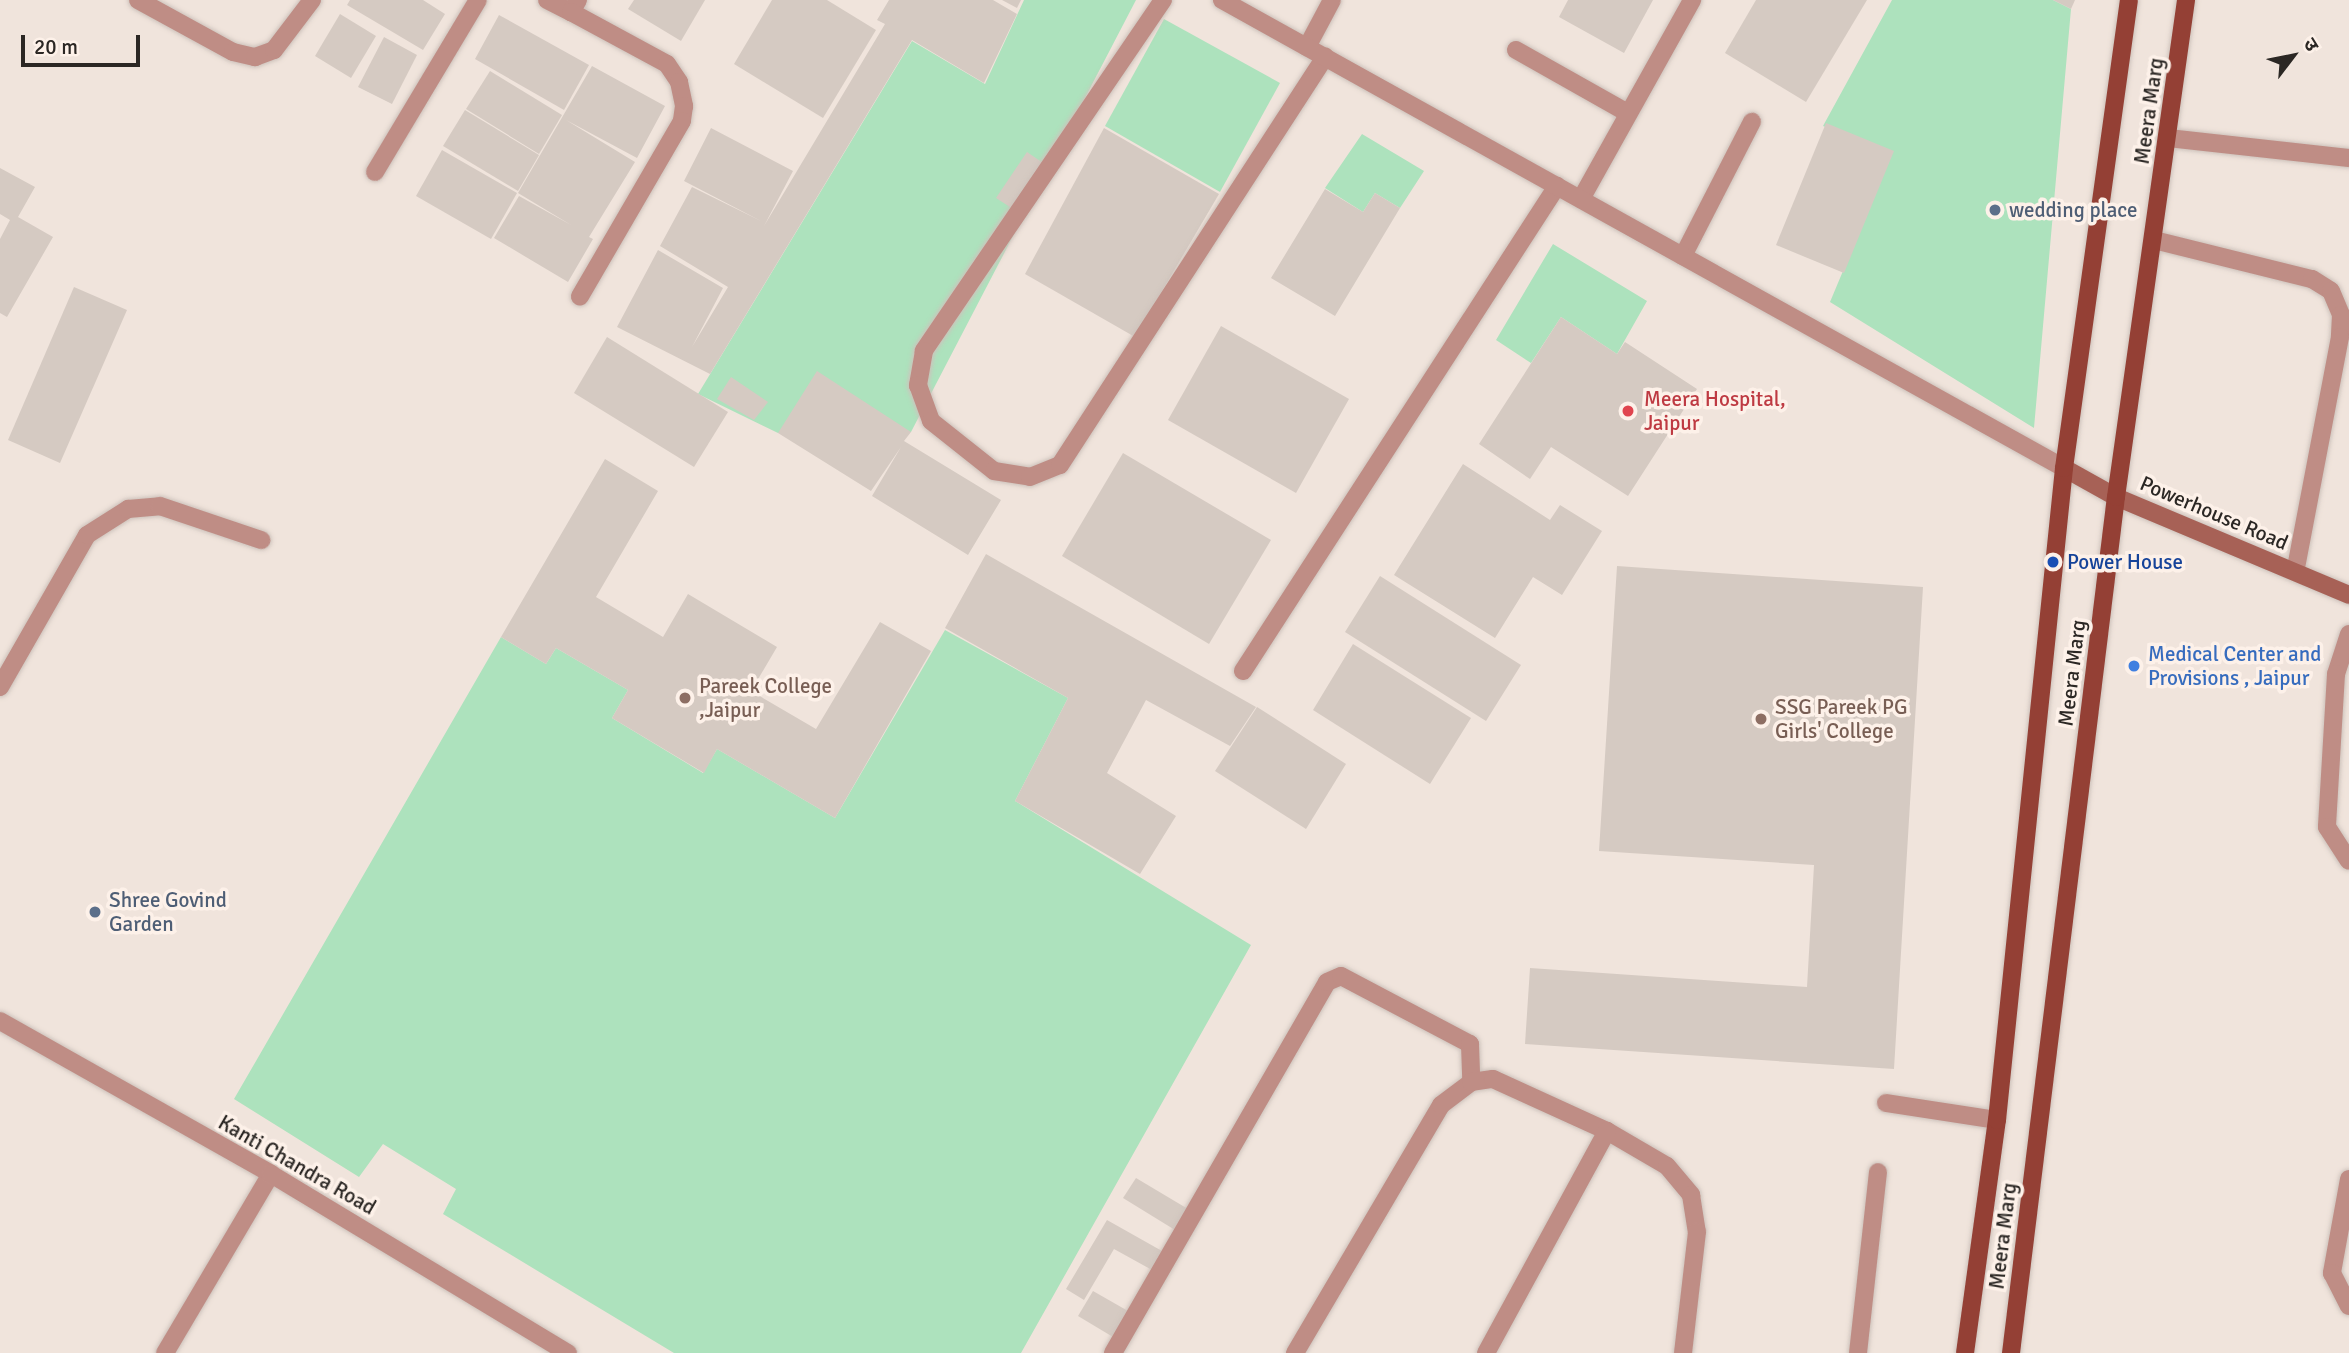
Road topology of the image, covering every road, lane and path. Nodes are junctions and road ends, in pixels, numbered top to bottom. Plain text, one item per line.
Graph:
1 (138, 0) edge
2 (312, 0) edge
3 (478, 0) edge
4 (547, 0) edge
5 (1163, 0) edge
6 (1222, 0) edge
7 (1332, 0) edge
8 (1692, 0) edge
9 (2129, 0) edge
10 (2186, 0) edge
11 (575, 6) edge
12 (1307, 47) junction
13 (1516, 50) dead end
14 (1325, 57) junction
15 (1628, 113) junction
16 (1752, 122) dead end
17 (2168, 138) junction
18 (2349, 158) edge
19 (375, 172) dead end
20 (1557, 186) junction
21 (1580, 199) junction
22 (2154, 240) junction
23 (1684, 256) junction
24 (580, 296) dead end
25 (2064, 468) junction
26 (2116, 497) junction
27 (261, 540) dead end
28 (2295, 572) junction
29 (2349, 595) edge
30 (2349, 634) edge
31 (1243, 671) dead end
32 (0, 687) edge
33 (2349, 861) edge
34 (0, 1021) edge
35 (1471, 1082) junction
36 (1886, 1103) dead end
37 (1997, 1120) junction
38 (1606, 1131) junction
39 (1878, 1172) dead end
40 (271, 1174) junction
41 (2349, 1179) edge
42 (2349, 1306) edge
43 (165, 1353) edge
44 (568, 1353) edge
45 (1113, 1353) edge
46 (1295, 1353) edge
47 (1486, 1353) edge
48 (1683, 1353) edge
49 (1858, 1353) edge
50 (1965, 1353) edge
51 (2011, 1353) edge

1 - 2 street
3 - 19 street
4 - 11 street
5 - 14 street
6 - 12 street
7 - 12 street
8 - 15 street
9 - 25 main road, Meera Marg
10 - 17 main road, Meera Marg
11 - 24 street
12 - 14 street
13 - 15 street
14 - 20 street
15 - 21 street
16 - 23 street
17 - 18 street
17 - 22 main road, Meera Marg
20 - 21 street
20 - 31 street
21 - 23 street
22 - 26 main road, Meera Marg
22 - 28 street
23 - 25 street
25 - 26 main road, Powerhouse Road
25 - 37 main road, Meera Marg
26 - 28 main road, Powerhouse Road
26 - 51 main road, Meera Marg
27 - 32 street
28 - 29 main road, Powerhouse Road
30 - 33 street
34 - 40 street, Kanti Chandra Road
35 - 38 street
35 - 45 street
35 - 46 street
36 - 37 street
37 - 50 main road, Meera Marg
38 - 47 street
38 - 48 street
39 - 49 street
40 - 43 street
40 - 44 street, Kanti Chandra Road
41 - 42 street

